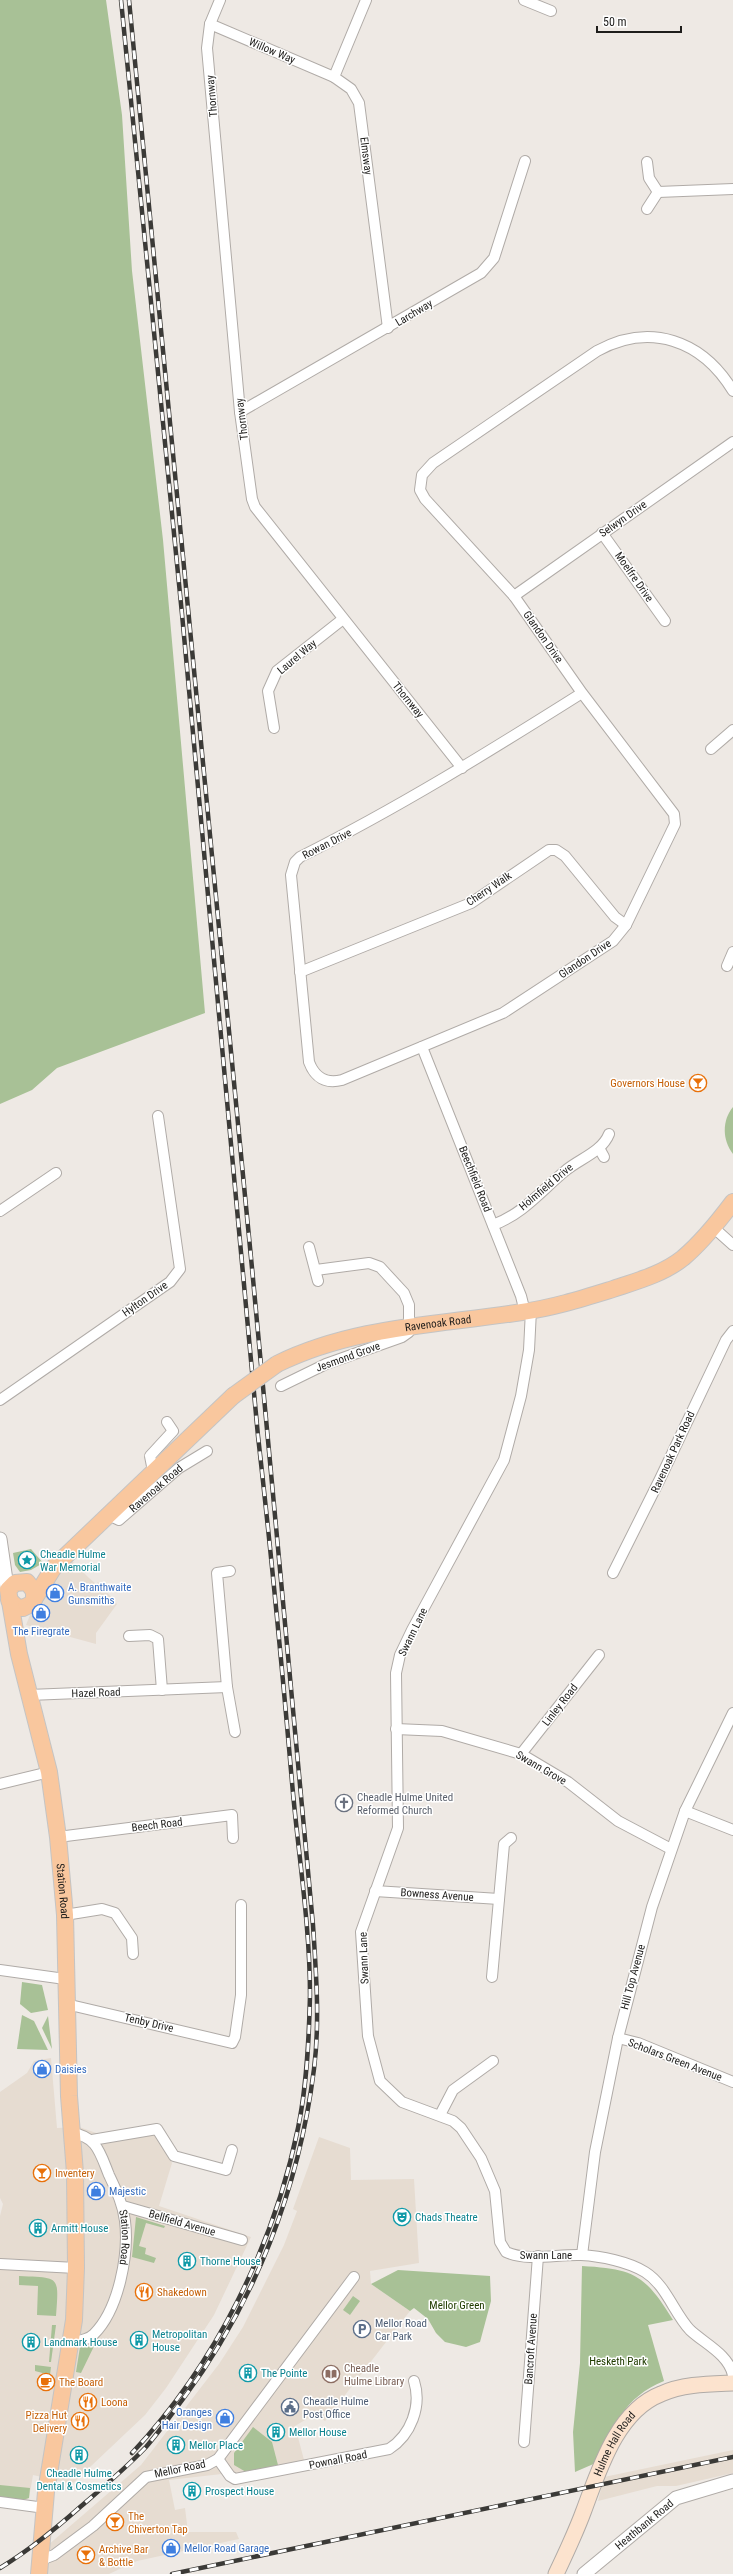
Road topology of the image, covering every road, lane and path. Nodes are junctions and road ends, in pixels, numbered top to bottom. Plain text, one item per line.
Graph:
1 (220, 0) edge
2 (366, 0) edge
3 (524, 0) edge
4 (551, 11) dead end
5 (210, 24) junction
6 (334, 77) junction
7 (525, 161) dead end
8 (647, 162) dead end
9 (733, 189) edge
10 (658, 192) junction
11 (647, 209) dead end
12 (388, 328) junction
13 (733, 391) edge
14 (240, 412) junction
15 (733, 442) edge
16 (602, 533) junction
17 (514, 596) junction
18 (343, 619) junction
19 (665, 621) dead end
20 (582, 693) junction
21 (274, 728) dead end
22 (733, 730) edge
23 (712, 749) dead end
24 (462, 768) junction
25 (626, 925) junction
26 (733, 952) edge
27 (727, 966) dead end
28 (300, 972) junction
29 (422, 1047) junction
30 (158, 1116) dead end
31 (609, 1134) dead end
32 (56, 1173) dead end
33 (733, 1202) edge
34 (0, 1211) edge
35 (493, 1225) junction
36 (714, 1228) junction
37 (733, 1245) edge
38 (309, 1247) dead end
39 (316, 1270) junction
40 (318, 1281) dead end
41 (528, 1311) junction
42 (408, 1326) junction
43 (733, 1331) edge
44 (281, 1386) dead end
45 (0, 1400) edge
46 (167, 1422) dead end
47 (207, 1451) dead end
48 (153, 1471) junction
49 (106, 1514) junction
50 (0, 1540) edge
51 (54, 1567) junction
52 (230, 1571) dead end
53 (613, 1573) dead end
54 (24, 1582) junction
55 (6, 1589) edge
56 (31, 1603) junction
57 (129, 1636) dead end
58 (19, 1654) junction
59 (599, 1655) dead end
60 (227, 1687) junction
61 (162, 1690) junction
62 (29, 1694) junction
63 (733, 1713) edge
64 (396, 1729) junction
65 (235, 1732) dead end
66 (521, 1754) junction
67 (48, 1772) junction
68 (0, 1784) edge
69 (685, 1811) junction
70 (733, 1830) edge
71 (58, 1837) junction
72 (233, 1838) dead end
73 (511, 1838) dead end
74 (671, 1849) junction
75 (376, 1891) junction
76 (499, 1899) junction
77 (241, 1904) dead end
78 (65, 1915) junction
79 (134, 1954) dead end
80 (0, 1970) edge
81 (492, 1977) dead end
82 (65, 1979) junction
83 (66, 2004) junction
84 (618, 2038) junction
85 (493, 2061) dead end
86 (733, 2082) edge
87 (440, 2115) junction
88 (71, 2133) junction
89 (92, 2140) junction
90 (232, 2150) dead end
91 (122, 2206) junction
92 (242, 2240) dead end
93 (582, 2255) junction
94 (538, 2256) junction
95 (0, 2264) edge
96 (76, 2268) junction
97 (354, 2277) dead end
98 (72, 2342) junction
99 (733, 2375) edge
100 (414, 2381) dead end
101 (733, 2383) edge
102 (524, 2442) dead end
103 (218, 2458) junction
104 (733, 2481) edge
105 (0, 2502) edge
106 (45, 2508) junction
107 (40, 2567) edge
108 (556, 2574) edge
109 (584, 2574) edge

1 - 5 street, Thornway
2 - 6 street
3 - 4 street
5 - 6 street, Willow Way
5 - 14 street, Thornway
6 - 12 street, Elmsway
7 - 12 street, Larchway
8 - 10 street
9 - 10 street
10 - 11 street
12 - 14 street, Larchway
13 - 17 street, Glandon Drive
14 - 18 street, Thornway
15 - 16 street, Selwyn Drive
16 - 17 street, Selwyn Drive
16 - 19 street, Moelfre Drive
17 - 20 street, Glandon Drive
18 - 21 street, Laurel Way
18 - 24 street, Thornway
20 - 24 street, Rowan Drive
20 - 25 street, Glandon Drive
22 - 23 street
24 - 28 street, Rowan Drive
25 - 28 street, Cherry Walk
25 - 29 street, Glandon Drive
26 - 27 street
28 - 29 street, Rowan Drive
29 - 35 street, Beechfield Road
30 - 45 street, Hylton Drive
31 - 35 street, Holmfield Drive
32 - 34 street
33 - 36 main road, Ravenoak Road
35 - 41 street, Beechfield Road
36 - 37 street
36 - 41 main road, Ravenoak Road
38 - 39 street
39 - 40 street
39 - 42 street
41 - 42 main road, Ravenoak Road
41 - 64 street, Swann Lane
42 - 44 street, Jesmond Grove
42 - 48 main road, Ravenoak Road, bridge
43 - 53 street, Ravenoak Park Road
46 - 48 street, Ravenoak Road
47 - 49 street, Ravenoak Road
48 - 49 main road, Ravenoak Road
49 - 51 main road, Ravenoak Road
50 - 54 street
50 - 55 street
51 - 54 main road, Ravenoak Road
51 - 56 main road, Ravenoak Road
52 - 60 street
54 - 55 main road, Ravenoak Road
54 - 56 main road
55 - 56 main road
55 - 58 main road, Station Road
56 - 58 main road, Station Road
57 - 61 street
58 - 62 main road, Station Road
59 - 66 street, Linley Road
60 - 61 street, Hazel Road
60 - 65 street
61 - 62 street, Hazel Road
62 - 67 main road, Station Road
63 - 69 street, Hill Top Avenue
64 - 66 street, Swann Grove
64 - 75 street, Swann Lane
66 - 74 street, Swann Grove
67 - 68 street
67 - 71 main road, Station Road
69 - 70 street
69 - 74 street, Hill Top Avenue
71 - 72 street, Beech Road
71 - 78 main road, Station Road
73 - 76 street
74 - 84 street, Hill Top Avenue
75 - 76 street, Bowness Avenue
75 - 87 street, Swann Lane
76 - 81 street
77 - 83 street, Tenby Drive
78 - 79 street
78 - 82 main road, Station Road
80 - 82 street
82 - 83 main road, Station Road
83 - 88 main road, Station Road
84 - 86 street, Scholars Green Avenue
84 - 93 street, Hill Top Avenue
85 - 87 street
87 - 94 street, Swann Lane
88 - 89 street
88 - 96 main road, Station Road
89 - 90 street
89 - 91 street, Station Road
91 - 92 street, Bellfield Avenue
91 - 98 street, Station Road
93 - 94 street, Swann Lane
93 - 99 street, Swann Lane
94 - 102 street, Bancroft Avenue
95 - 96 street
96 - 98 main road, Station Road
97 - 103 street, Mellor Road
98 - 106 main road, Station Road
100 - 103 street, Pownall Road
101 - 108 main road, Hulme Hall Road
103 - 107 street, Mellor Road
104 - 109 street, Heathbank Road
105 - 106 street
106 - 107 main road, Station Road

